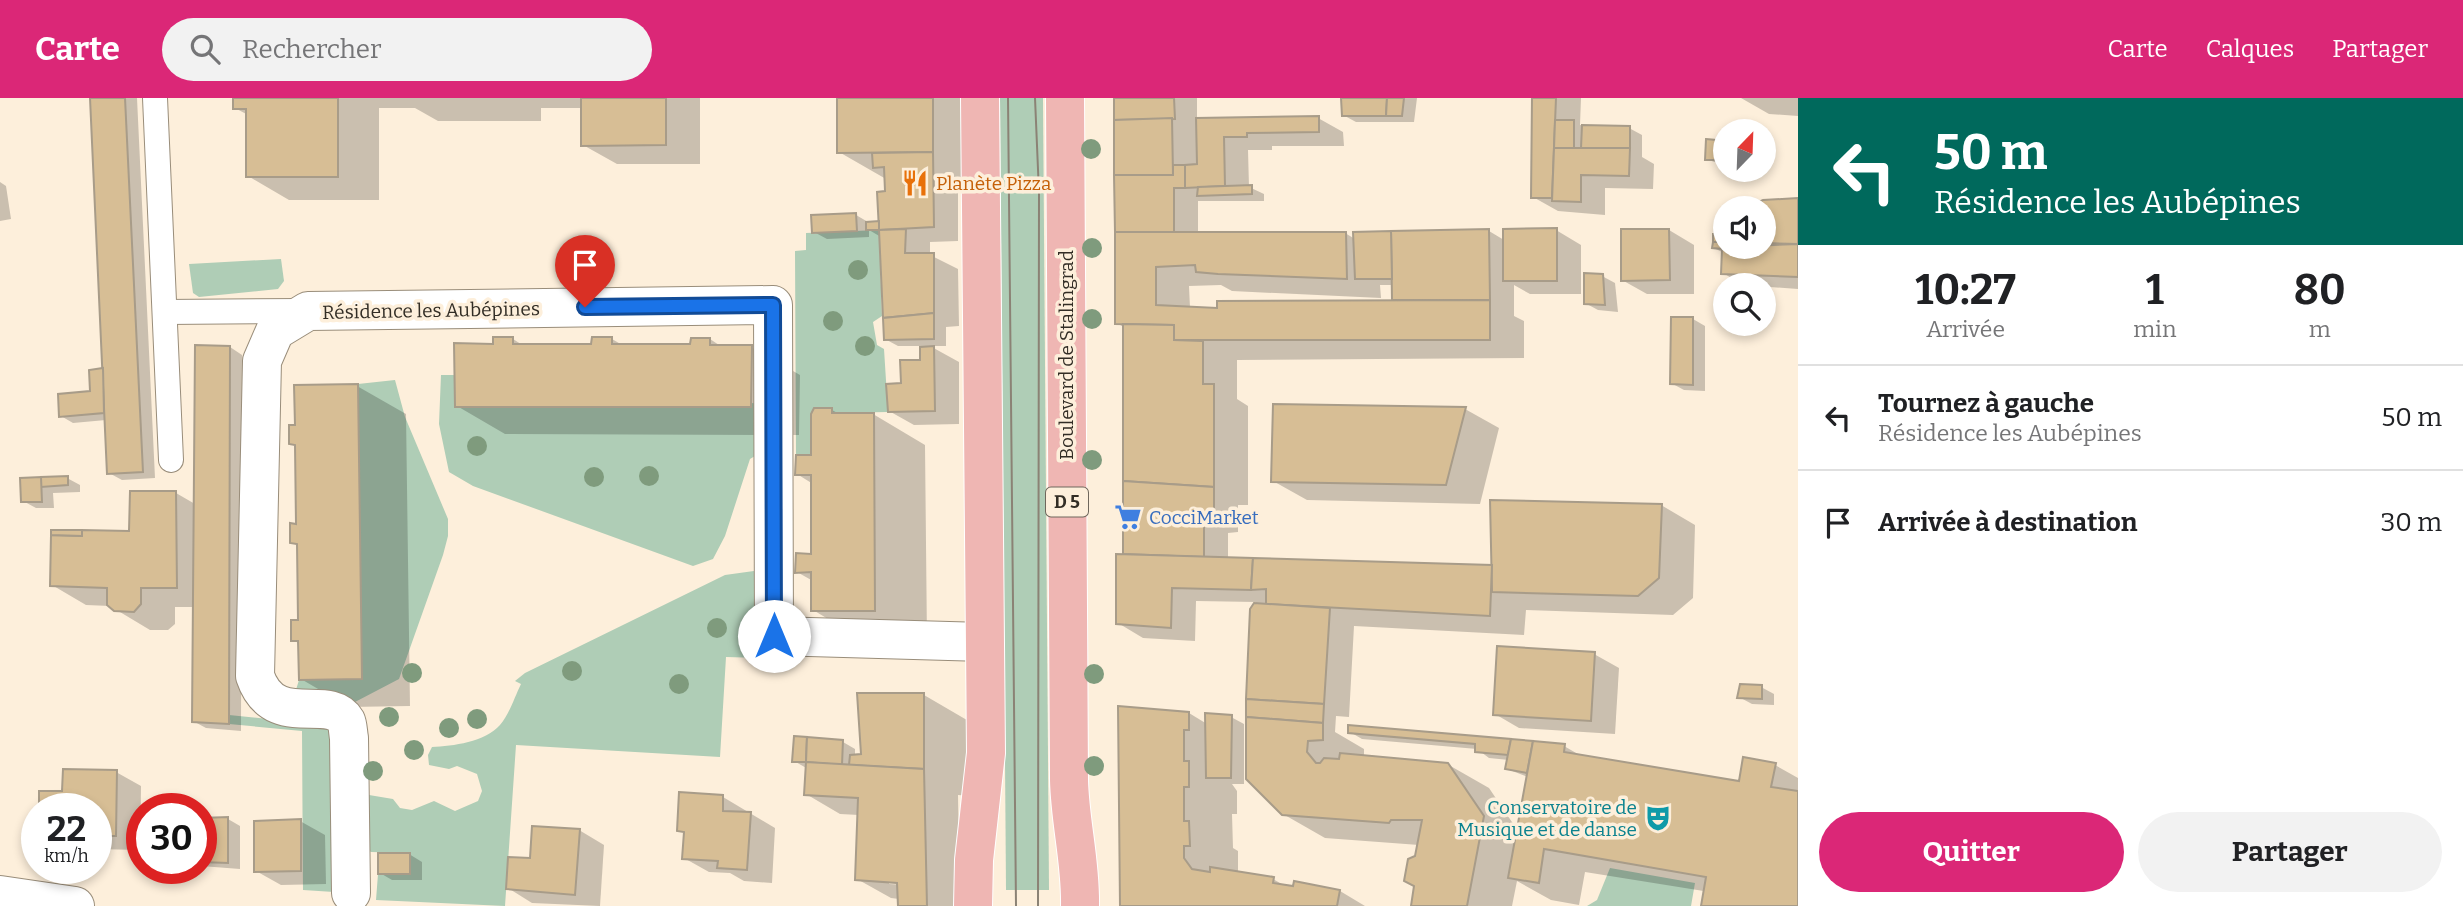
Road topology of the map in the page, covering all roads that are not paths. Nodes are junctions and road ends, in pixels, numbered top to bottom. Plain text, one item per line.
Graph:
1 (155, 98) edge
2 (980, 98) edge
3 (1065, 98) edge
4 (308, 311) junction
5 (165, 312) junction
6 (172, 460) dead end
7 (984, 642) junction
8 (0, 895) edge
9 (351, 899) edge
10 (75, 906) edge
11 (973, 906) edge
12 (1080, 906) edge

1 - 5 lane
2 - 7 main road
3 - 12 main road, Boulevard de Stalingrad / D 5
4 - 5 lane
4 - 7 street, Résidence les Aubépines
4 - 9 street, Résidence les Aubépines
5 - 6 lane
7 - 11 main road
8 - 10 street

